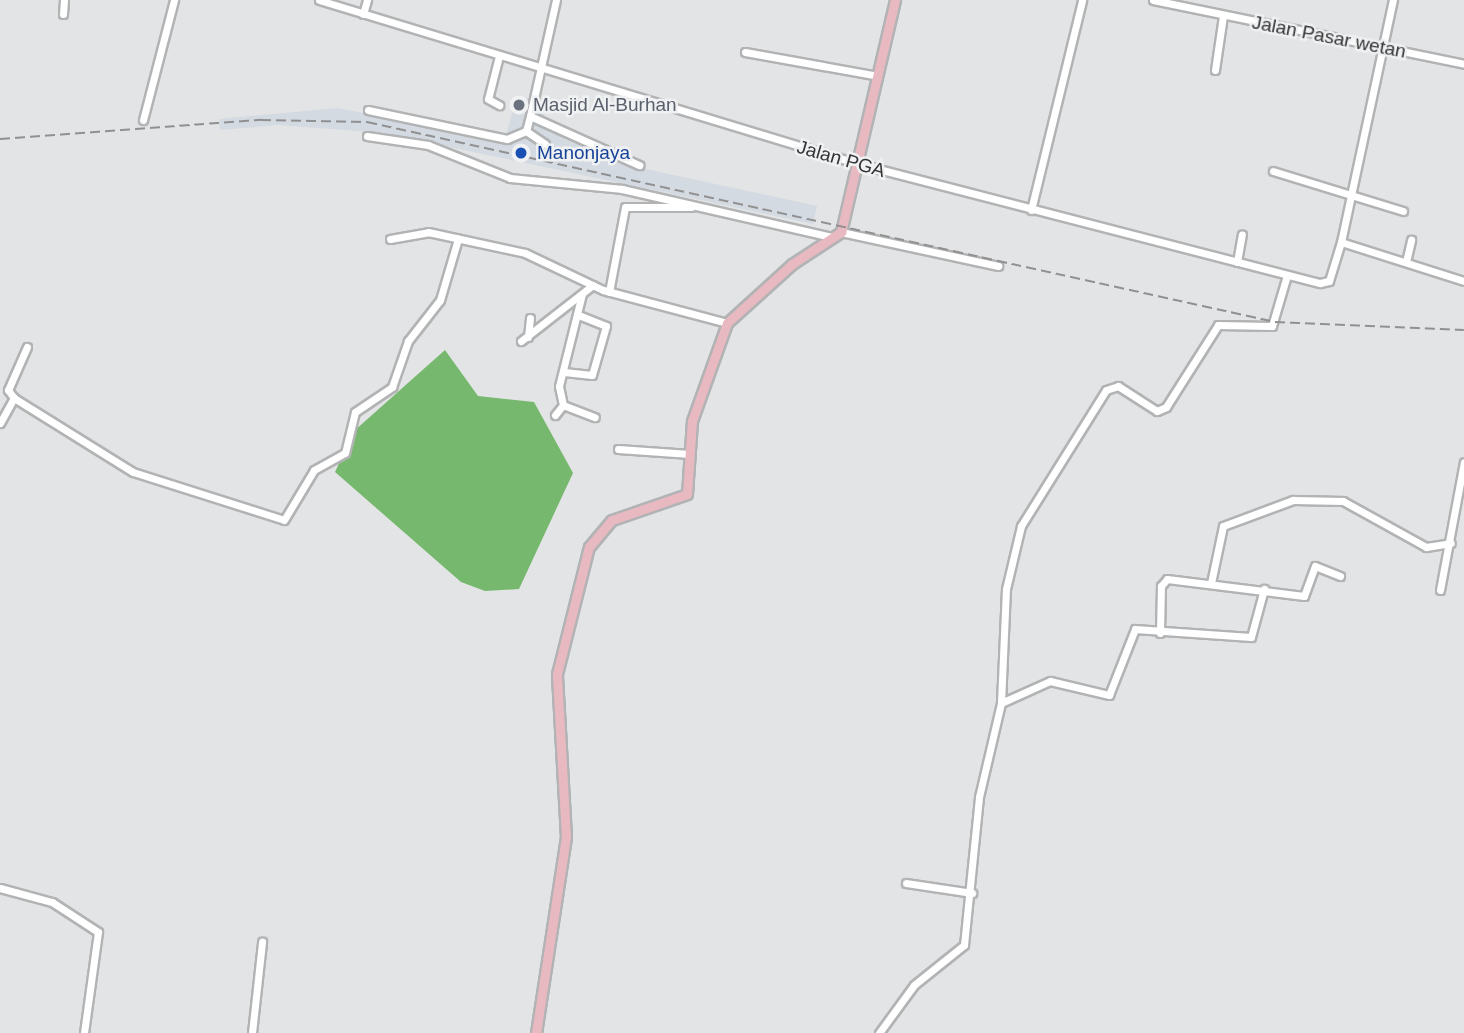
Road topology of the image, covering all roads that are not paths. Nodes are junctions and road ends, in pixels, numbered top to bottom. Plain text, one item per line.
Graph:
1 (64, 0) edge
2 (174, 0) edge
3 (319, 0) edge
4 (367, 0) edge
5 (556, 0) edge
6 (895, 0) edge
7 (1082, 0) edge
8 (1153, 0) edge
9 (1393, 0) edge
10 (1195, 4) edge
11 (63, 14) dead end
12 (363, 15) junction
13 (1223, 16) junction
14 (1382, 47) junction
15 (745, 52) dead end
16 (499, 56) junction
17 (1464, 64) edge
18 (1215, 70) dead end
19 (540, 71) junction
20 (878, 76) junction
21 (499, 105) dead end
22 (368, 110) dead end
23 (530, 116) junction
24 (143, 120) dead end
25 (526, 131) junction
26 (367, 136) dead end
27 (545, 144) dead end
28 (859, 164) junction
29 (639, 165) dead end
30 (1273, 171) dead end
31 (1351, 199) junction
32 (698, 206) junction
33 (1031, 210) junction
34 (1403, 211) dead end
35 (1242, 234) dead end
36 (836, 235) junction
37 (390, 239) dead end
38 (458, 239) junction
39 (1411, 240) dead end
40 (1341, 242) junction
41 (1237, 262) junction
42 (1406, 262) junction
43 (998, 266) dead end
44 (1287, 275) junction
45 (1464, 281) edge
46 (593, 285) junction
47 (609, 292) junction
48 (582, 294) junction
49 (579, 315) junction
50 (530, 318) dead end
51 (727, 323) junction
52 (27, 347) dead end
53 (564, 372) junction
54 (14, 398) junction
55 (563, 405) junction
56 (555, 415) dead end
57 (595, 417) dead end
58 (0, 423) edge
59 (618, 449) dead end
60 (690, 454) junction
61 (1464, 462) edge
62 (1451, 543) junction
63 (1340, 576) dead end
64 (1211, 583) junction
65 (1264, 589) junction
66 (1440, 590) dead end
67 (1160, 633) junction
68 (1001, 703) junction
69 (906, 883) dead end
70 (0, 888) edge
71 (972, 893) junction
72 (262, 942) dead end
73 (84, 1033) edge
74 (252, 1033) edge
75 (536, 1033) edge
76 (879, 1033) edge

1 - 11 street
2 - 24 street
3 - 12 street, Jalan PGA
4 - 12 street
5 - 19 street
6 - 20 main road
7 - 33 street
8 - 10 street, Jalan Pasar wetan
9 - 14 street
10 - 13 street, Jalan Pasar wetan
12 - 16 street, Jalan PGA
13 - 14 street, Jalan Pasar wetan
13 - 18 street
14 - 17 street, Jalan Pasar wetan
14 - 31 street
15 - 20 street
16 - 19 street, Jalan PGA
16 - 21 street
19 - 23 street
19 - 28 street, Jalan PGA
20 - 28 main road
22 - 25 street
23 - 25 street
23 - 29 street
25 - 27 street
26 - 32 street
28 - 33 street, Jalan PGA
28 - 36 main road
30 - 31 street
31 - 34 street
31 - 40 street
32 - 36 street
32 - 47 street
33 - 41 street, Jalan PGA
35 - 41 street
36 - 43 street
36 - 51 main road
37 - 38 street
38 - 46 street
38 - 54 street
39 - 42 street
40 - 42 street
40 - 44 street, Jalan PGA
41 - 44 street, Jalan PGA
42 - 45 street
44 - 68 street
46 - 47 street
46 - 48 street
47 - 51 street
48 - 49 street
48 - 50 street
49 - 53 street
49 - 53 street
51 - 60 main road
52 - 54 street
53 - 55 street
54 - 58 street
55 - 56 street
55 - 57 street
59 - 60 street
60 - 75 main road
61 - 62 street
62 - 64 street
62 - 66 street
63 - 65 street
64 - 65 street
64 - 67 street
65 - 67 street
67 - 68 street
68 - 71 street
69 - 71 street
70 - 73 street
71 - 76 street
72 - 74 street

